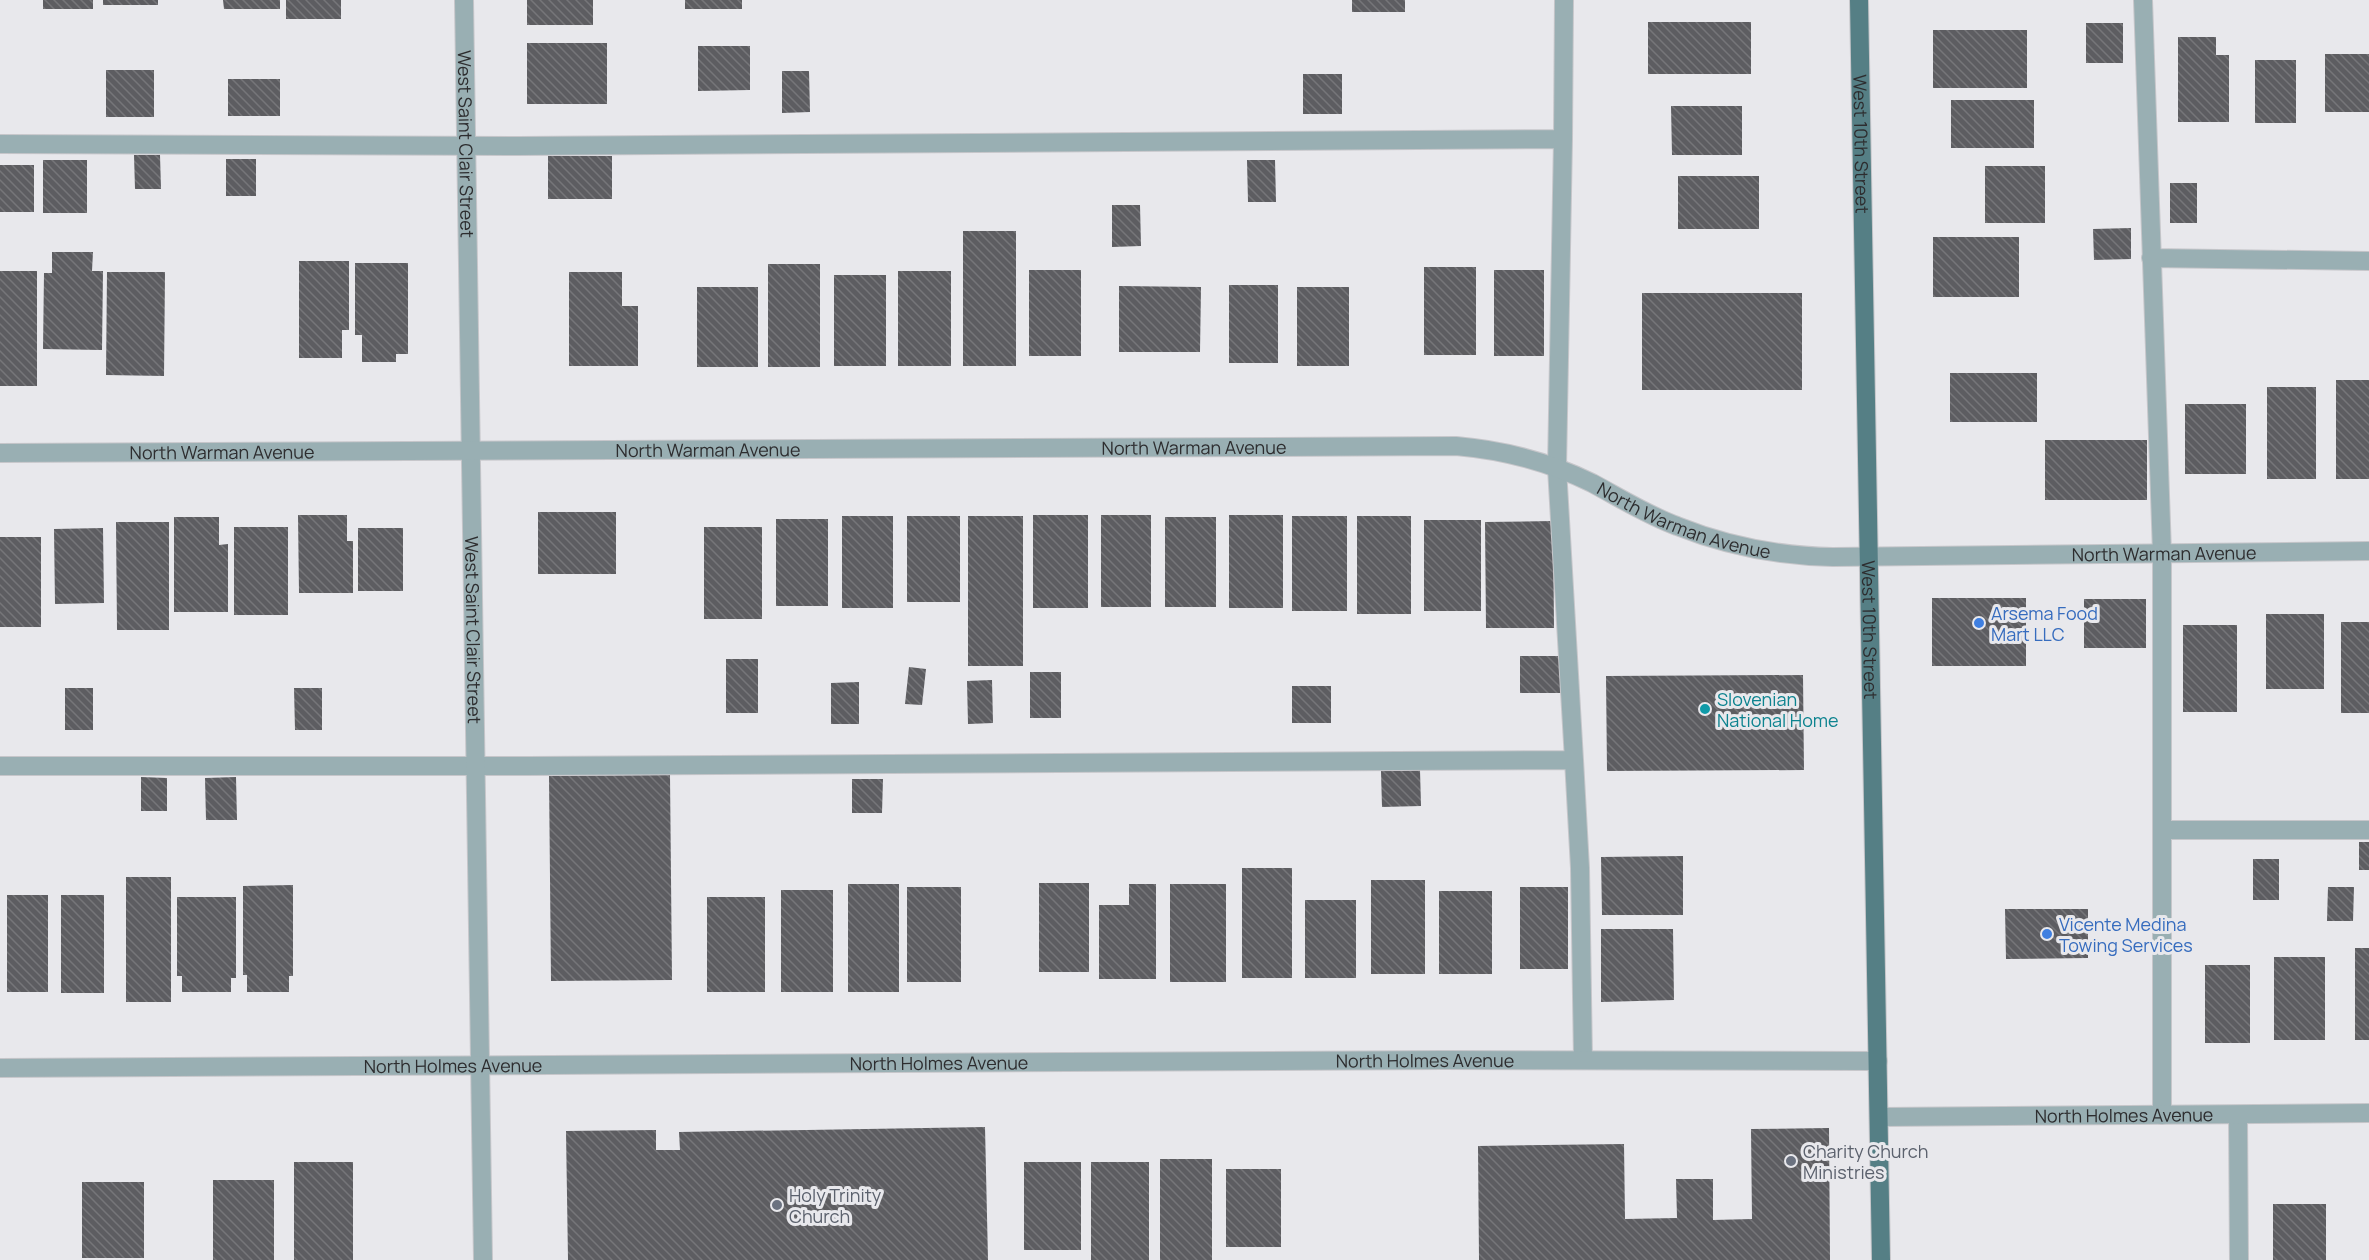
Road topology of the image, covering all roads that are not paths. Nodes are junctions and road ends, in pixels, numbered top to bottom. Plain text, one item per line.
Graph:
1 (464, 0) edge
2 (1564, 0) edge
3 (1859, 0) edge
4 (2143, 0) edge
5 (1563, 139) junction
6 (0, 144) edge
7 (466, 146) junction
8 (2151, 258) junction
9 (2369, 261) edge
10 (471, 451) junction
11 (0, 453) edge
12 (1557, 468) junction
13 (2369, 551) edge
14 (2162, 553) junction
15 (1869, 556) junction
16 (1574, 760) junction
17 (0, 766) edge
18 (475, 766) junction
19 (2163, 830) junction
20 (2369, 830) edge
21 (1583, 1060) junction
22 (1878, 1061) junction
23 (479, 1066) junction
24 (0, 1068) edge
25 (2369, 1113) edge
26 (2162, 1115) junction
27 (2238, 1115) junction
28 (1880, 1117) junction
29 (483, 1260) edge
30 (1881, 1260) edge
31 (2239, 1260) edge

1 - 7 street, West Saint Clair Street
2 - 5 street
3 - 15 main road, West 10th Street
4 - 8 street
5 - 7 street
5 - 12 street
6 - 7 street
7 - 10 street, West Saint Clair Street
8 - 9 street
8 - 14 street
10 - 11 street, North Warman Avenue
10 - 12 street, North Warman Avenue
10 - 18 street, West Saint Clair Street
12 - 15 street, North Warman Avenue
12 - 16 street
13 - 14 street, North Warman Avenue
14 - 15 street, North Warman Avenue
14 - 19 street
15 - 22 main road, West 10th Street
16 - 18 street
16 - 21 street
17 - 18 street
18 - 23 street, West Saint Clair Street
19 - 20 street
19 - 26 street
21 - 22 street, North Holmes Avenue
21 - 23 street, North Holmes Avenue
22 - 28 main road, West 10th Street
23 - 24 street, North Holmes Avenue
23 - 29 street, West Saint Clair Street
25 - 27 street, North Holmes Avenue
26 - 27 street, North Holmes Avenue
26 - 28 street, North Holmes Avenue
27 - 31 street
28 - 30 main road, West 10th Street

